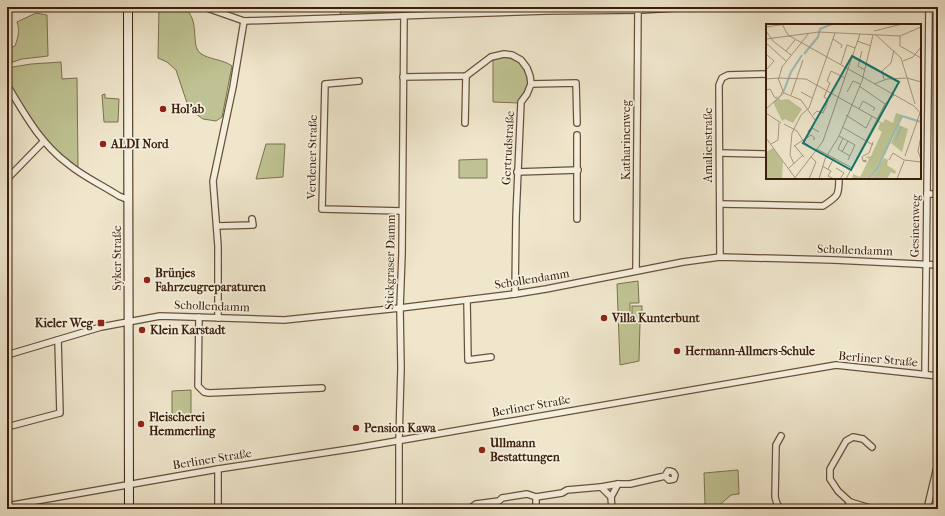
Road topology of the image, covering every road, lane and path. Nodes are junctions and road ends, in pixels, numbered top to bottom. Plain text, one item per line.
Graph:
1 (128, 7) edge
2 (204, 7) edge
3 (692, 7) edge
4 (928, 7) edge
5 (638, 8) edge
6 (546, 9) edge
7 (404, 16) junction
8 (244, 21) junction
9 (766, 74) edge
10 (466, 76) junction
11 (403, 77) junction
12 (359, 81) dead end
13 (530, 84) junction
14 (7, 85) edge
15 (921, 95) edge
16 (927, 95) junction
17 (466, 122) dead end
18 (577, 123) dead end
19 (577, 135) dead end
20 (44, 141) junction
21 (720, 154) junction
22 (766, 154) edge
23 (578, 170) junction
24 (517, 172) junction
25 (7, 179) edge
26 (839, 179) edge
27 (927, 194) junction
28 (938, 194) edge
29 (129, 200) junction
30 (720, 204) junction
31 (402, 211) junction
32 (252, 219) dead end
33 (577, 219) dead end
34 (217, 226) junction
35 (720, 257) junction
36 (926, 264) junction
37 (938, 265) edge
38 (636, 271) junction
39 (516, 294) junction
40 (467, 300) junction
41 (400, 308) junction
42 (199, 317) junction
43 (218, 318) junction
44 (128, 321) junction
45 (58, 340) junction
46 (7, 355) edge
47 (491, 357) dead end
48 (925, 374) junction
49 (938, 376) edge
50 (322, 388) dead end
51 (7, 427) edge
52 (781, 436) dead end
53 (399, 440) junction
54 (872, 447) dead end
55 (938, 463) edge
56 (218, 468) junction
57 (665, 476) dead end
58 (129, 484) junction
59 (618, 484) junction
60 (601, 487) junction
61 (536, 497) junction
62 (611, 497) junction
63 (850, 502) junction
64 (7, 506) edge
65 (129, 509) edge
66 (218, 509) edge
67 (399, 509) edge
68 (469, 509) edge
69 (536, 509) edge
70 (612, 509) edge
71 (781, 509) edge
72 (846, 509) edge
73 (873, 509) edge
74 (927, 509) edge

1 - 29 main road, Syker Straße
2 - 8 street
3 - 5 street
4 - 16 street, Gesinenweg
5 - 6 street
5 - 38 street, Katharinenweg
6 - 7 street
7 - 8 street
7 - 11 street, Stickgraser Damm
8 - 34 street
9 - 21 street, Amalienstraße
10 - 11 street
10 - 13 street
10 - 17 street
11 - 31 street, Stickgraser Damm
12 - 31 street, Verdener Straße
13 - 18 street
13 - 24 street, Gertrudstraße
14 - 20 street
15 - 16 street
16 - 27 street, Gesinenweg
19 - 23 street
20 - 25 street
20 - 29 street
21 - 22 street
21 - 30 street, Amalienstraße
23 - 24 street
23 - 33 street
24 - 39 street, Gertrudstraße
26 - 30 street
27 - 28 street
27 - 36 street, Gesinenweg
29 - 44 main road, Syker Straße
30 - 35 street, Amalienstraße
31 - 41 street, Stickgraser Damm
32 - 34 street
34 - 43 street
35 - 36 street, Schollendamm
35 - 38 street, Schollendamm
36 - 37 street, Schollendamm
36 - 48 street, Gesinenweg
38 - 39 street, Schollendamm
39 - 40 street, Schollendamm
40 - 41 street, Schollendamm
40 - 47 street
41 - 43 street, Schollendamm
41 - 53 street, Stickgraser Damm
42 - 43 street, Schollendamm
42 - 44 street, Schollendamm
42 - 50 street
44 - 45 street
44 - 58 main road, Syker Straße
45 - 46 street
45 - 51 street
48 - 49 street, Berliner Straße
48 - 53 street, Berliner Straße
52 - 71 street
53 - 56 street, Berliner Straße
53 - 67 street, Stickgraser Damm
54 - 63 street
55 - 74 street
56 - 58 street, Berliner Straße
56 - 66 street
57 - 59 street
58 - 64 street, Berliner Straße
58 - 65 main road, Syker Straße
59 - 60 street
59 - 62 street
60 - 61 street
60 - 62 street
61 - 68 street
61 - 69 street
62 - 70 street
63 - 72 street
63 - 73 street

